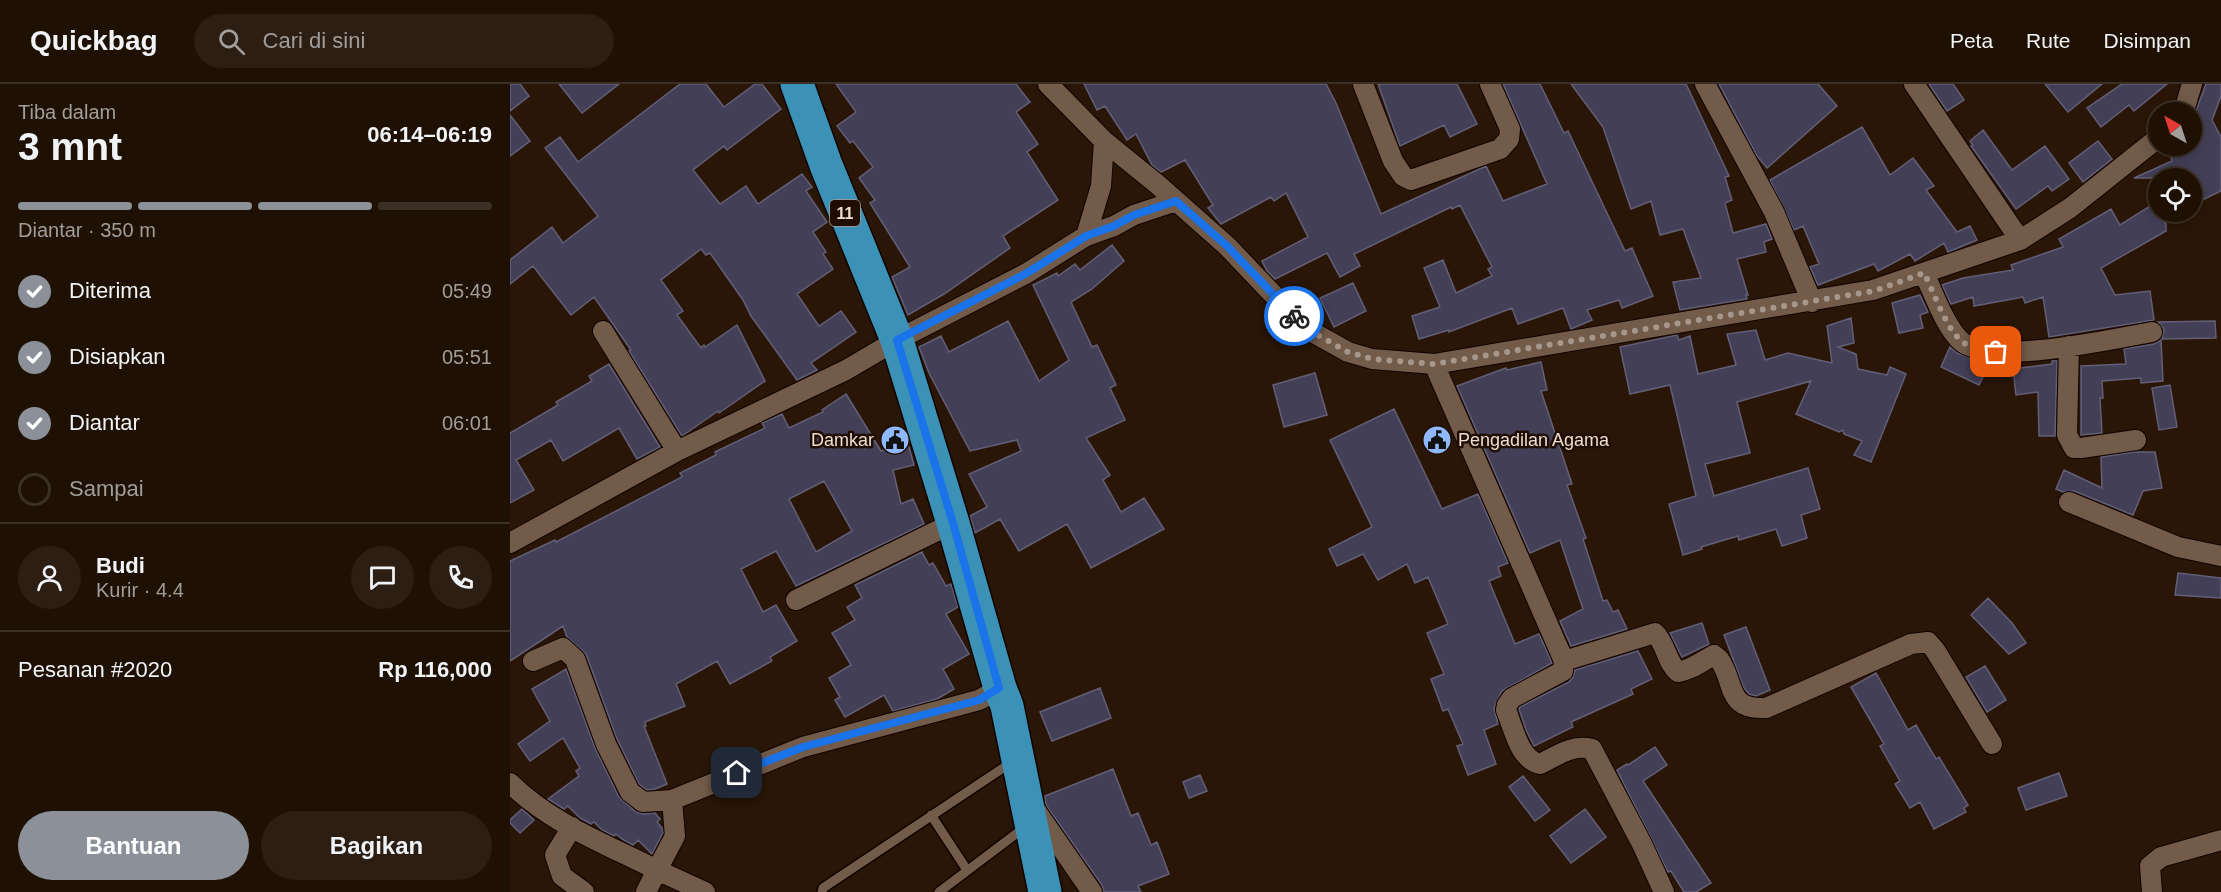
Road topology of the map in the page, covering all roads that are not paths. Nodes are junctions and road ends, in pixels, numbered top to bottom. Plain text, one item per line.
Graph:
1 (797, 84) edge
2 (1048, 84) edge
3 (1363, 84) edge
4 (1491, 84) edge
5 (1705, 84) edge
6 (1914, 84) edge
7 (2192, 84) edge
8 (2187, 102) edge
9 (1104, 141) junction
10 (2148, 146) edge
11 (1176, 201) junction
12 (1086, 236) junction
13 (2020, 240) junction
14 (1924, 273) junction
15 (1812, 302) junction
16 (603, 331) dead end
17 (2152, 332) dead end
18 (897, 340) junction
19 (2069, 345) junction
20 (1434, 364) junction
21 (2136, 440) dead end
22 (677, 451) junction
23 (2069, 502) dead end
24 (953, 523) junction
25 (510, 543) edge
26 (2221, 556) edge
27 (796, 600) dead end
28 (533, 661) dead end
29 (1564, 661) junction
30 (999, 688) junction
31 (1992, 744) dead end
32 (1017, 758) junction
33 (510, 783) edge
34 (672, 800) junction
35 (1029, 810) junction
36 (931, 815) junction
37 (572, 827) junction
38 (2221, 840) edge
39 (657, 870) junction
40 (967, 870) junction
41 (584, 892) edge
42 (646, 892) edge
43 (705, 892) edge
44 (822, 892) edge
45 (939, 892) edge
46 (1045, 892) edge
47 (1092, 892) edge
48 (1664, 892) edge
49 (2152, 892) edge

1 - 18 highway, 11
2 - 9 street
3 - 4 street
5 - 15 street
6 - 13 street
7 - 8 street
9 - 11 street
9 - 12 street
10 - 13 street
11 - 12 street
11 - 20 street
12 - 18 street
13 - 14 street
14 - 15 street
14 - 19 street
15 - 20 street
16 - 22 street
17 - 19 street
18 - 22 street
18 - 24 highway, 11
19 - 21 street
20 - 29 street
22 - 25 street
23 - 26 street
24 - 27 street
24 - 30 highway, 11
28 - 34 street
29 - 31 street
29 - 48 street
30 - 32 highway, 11
30 - 34 street
32 - 35 highway, 11
32 - 36 lane
33 - 37 street
34 - 39 street
35 - 40 lane
35 - 46 highway, 11
35 - 47 street
36 - 40 lane
36 - 44 lane
37 - 39 street
37 - 41 street
38 - 49 street
39 - 42 street
39 - 43 street
40 - 45 lane

